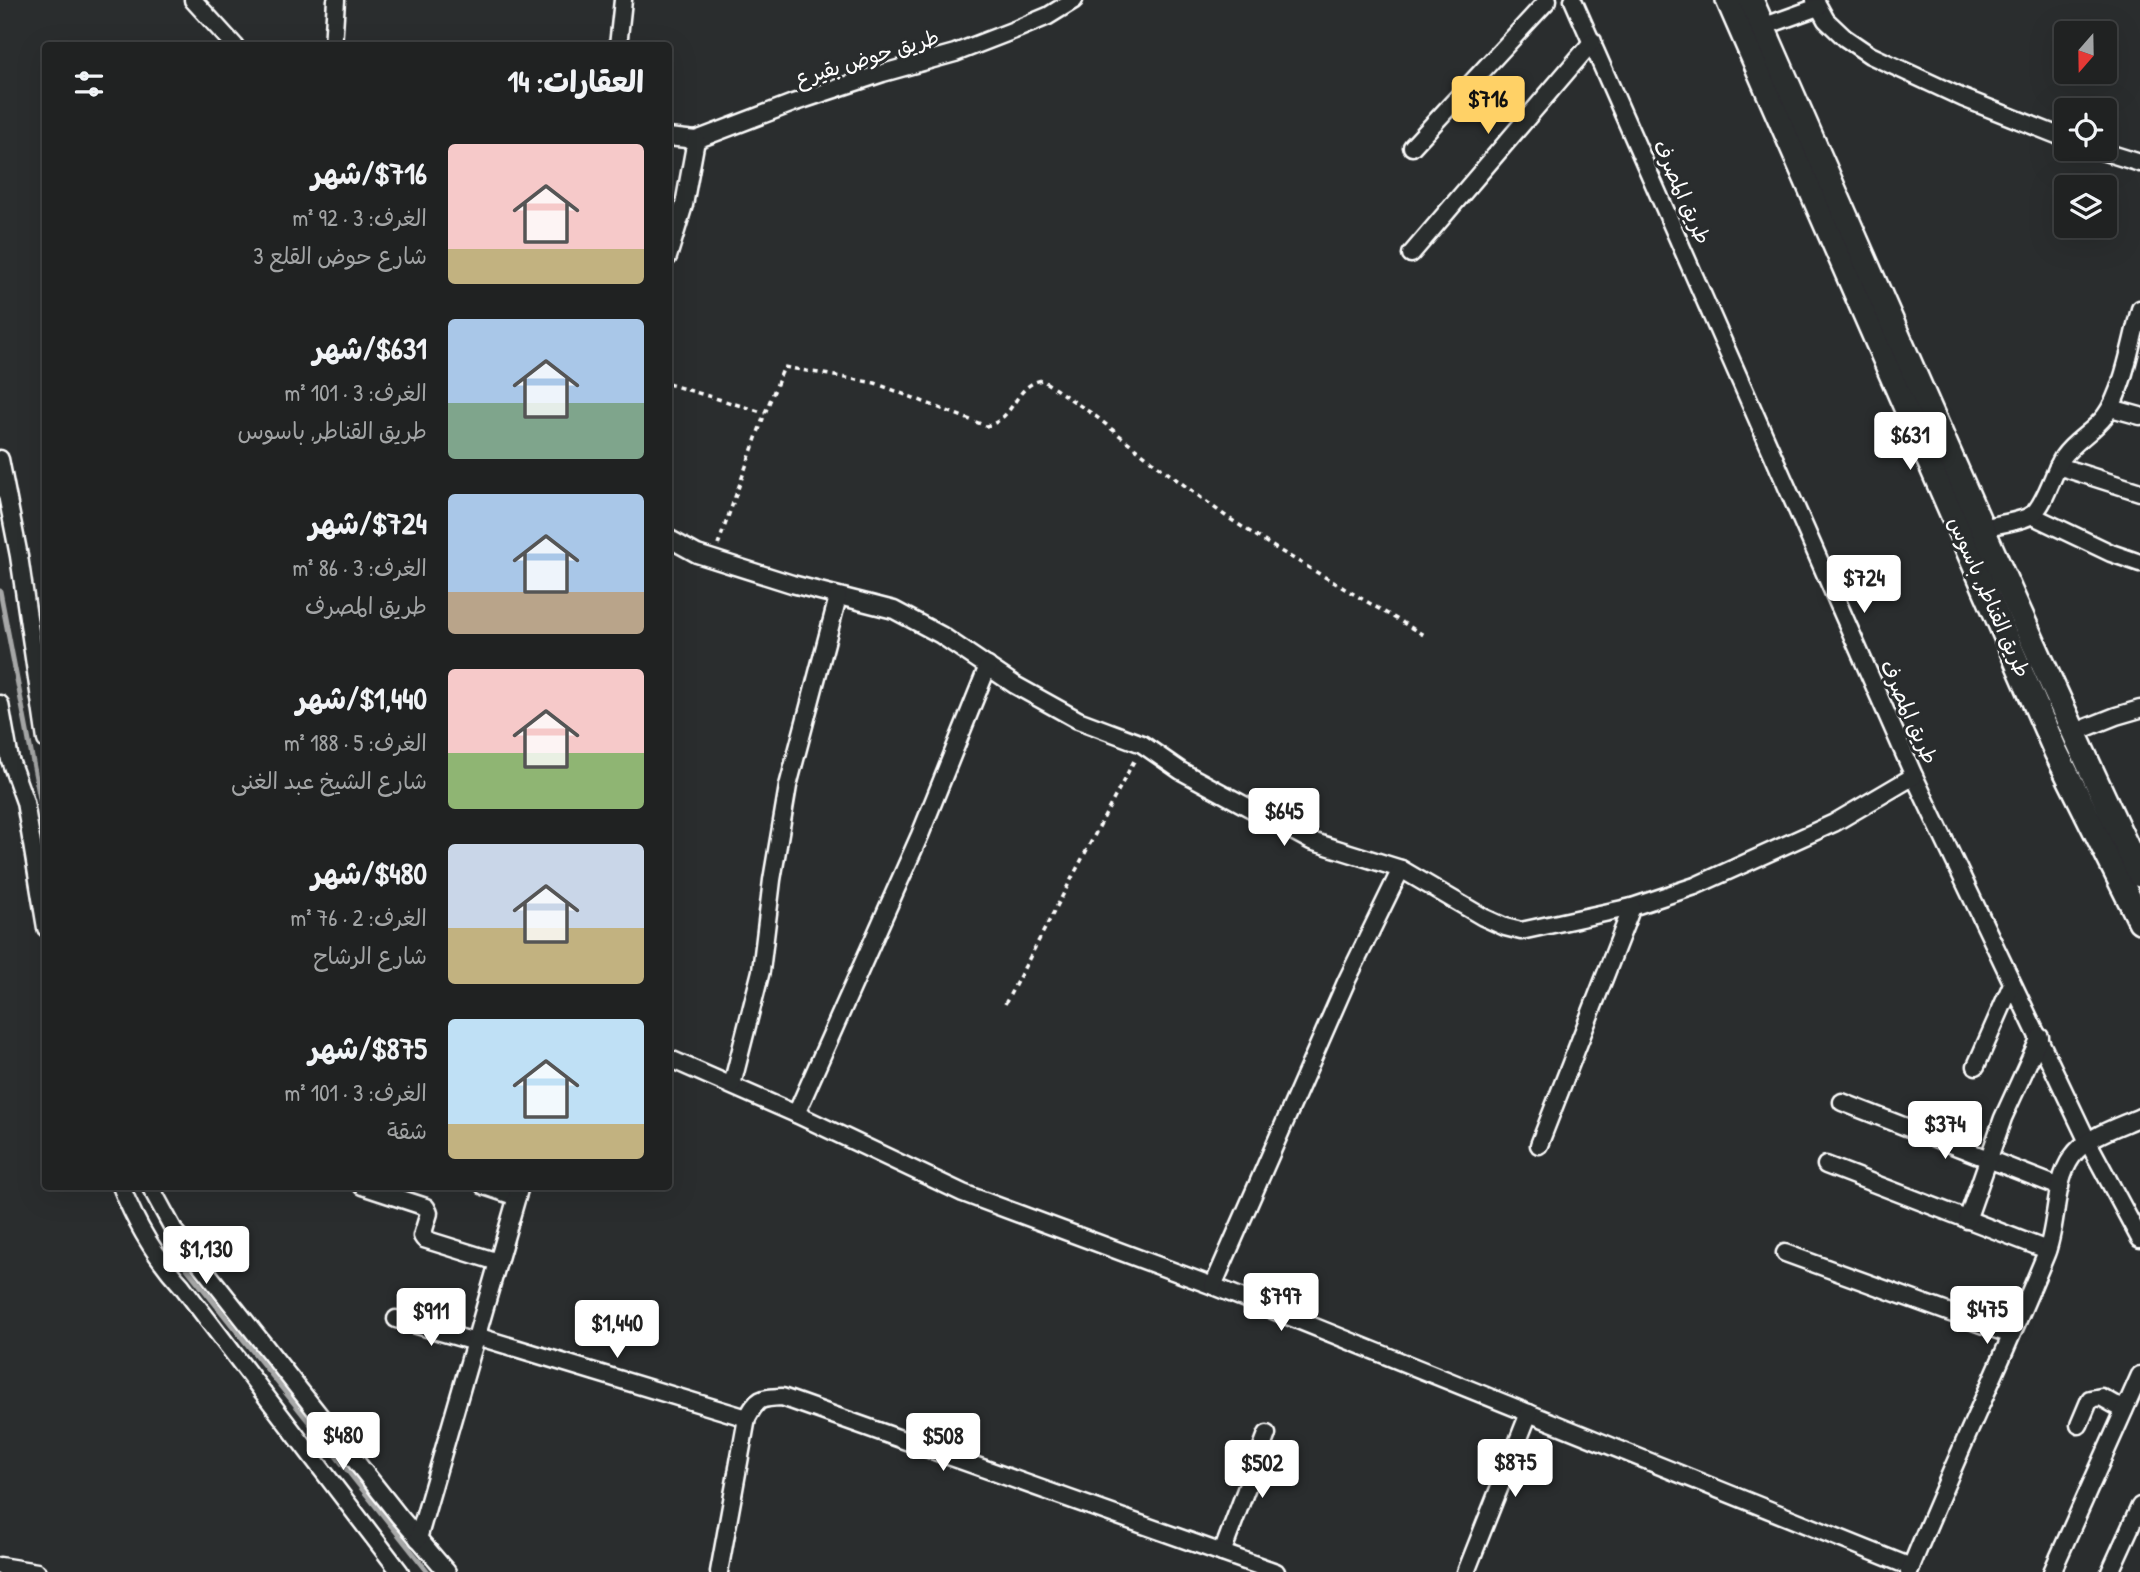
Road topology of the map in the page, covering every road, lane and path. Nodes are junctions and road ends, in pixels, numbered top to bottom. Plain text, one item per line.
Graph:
1 (193, 0) edge
2 (336, 0) edge
3 (623, 0) edge
4 (1074, 0) edge
5 (1548, 0) edge
6 (1573, 0) edge
7 (1727, 0) edge
8 (1751, 0) edge
9 (1816, 3) edge
10 (1753, 30) junction
11 (1593, 41) junction
12 (231, 42) edge
13 (333, 42) edge
14 (618, 42) edge
15 (2054, 134) edge
16 (672, 137) edge
17 (696, 140) junction
18 (1412, 147) dead end
19 (2117, 156) edge
20 (2140, 163) edge
21 (672, 244) edge
22 (1411, 254) dead end
23 (2140, 309) edge
24 (2138, 327) edge
25 (672, 385) edge
26 (2111, 408) junction
27 (765, 413) junction
28 (2140, 416) edge
29 (0, 459) edge
30 (2058, 466) junction
31 (2140, 492) edge
32 (2031, 515) junction
33 (1981, 528) junction
34 (672, 540) edge
35 (713, 558) junction
36 (2140, 563) edge
37 (838, 597) junction
38 (1427, 637) dead end
39 (988, 666) junction
40 (0, 704) edge
41 (42, 704) edge
42 (2140, 709) edge
43 (2073, 733) junction
44 (1142, 744) junction
45 (1914, 776) junction
46 (1401, 869) junction
47 (2140, 875) edge
48 (42, 904) edge
49 (1632, 907) junction
50 (2140, 921) edge
51 (2012, 984) junction
52 (1005, 1004) dead end
53 (2040, 1037) junction
54 (672, 1060) edge
55 (1976, 1066) dead end
56 (732, 1085) junction
57 (1842, 1101) dead end
58 (796, 1114) junction
59 (2140, 1116) edge
60 (2088, 1142) junction
61 (1539, 1145) dead end
62 (1988, 1158) junction
63 (1826, 1165) dead end
64 (2060, 1187) junction
65 (122, 1190) edge
66 (151, 1190) edge
67 (374, 1190) edge
68 (518, 1192) edge
69 (1967, 1220) junction
70 (2140, 1239) edge
71 (2047, 1250) junction
72 (1786, 1253) dead end
73 (498, 1262) junction
74 (1213, 1286) junction
75 (396, 1319) dead end
76 (2011, 1335) junction
77 (476, 1339) junction
78 (2140, 1375) edge
79 (2124, 1410) junction
80 (1529, 1413) junction
81 (747, 1419) junction
82 (2080, 1425) dead end
83 (1267, 1434) dead end
84 (2140, 1506) edge
85 (418, 1539) junction
86 (1222, 1553) junction
87 (0, 1566) edge
88 (1910, 1569) edge
89 (37, 1572) edge
90 (400, 1572) edge
91 (447, 1572) edge
92 (719, 1572) edge
93 (1276, 1572) edge
94 (1466, 1572) edge
95 (2052, 1572) edge
96 (2110, 1572) edge

1 - 12 street
2 - 13 street
3 - 14 street
4 - 17 street, طريق حوض بقيرع
5 - 18 street
6 - 11 street, طريق المصرف
7 - 10 main road, طريق القناطر, باسوس
8 - 10 main road, طريق القناطر, باسوس
9 - 10 street
9 - 15 street
10 - 33 main road, طريق القناطر, باسوس
10 - 50 main road, طريق القناطر, باسوس
11 - 22 street
11 - 45 street, طريق المصرف
16 - 17 street, طريق حوض بقيرع
17 - 21 street
19 - 20 street
23 - 24 street
24 - 26 street
25 - 27 path
26 - 28 street
26 - 30 street
27 - 35 path
27 - 38 path
29 - 41 street
30 - 31 street
30 - 32 street
32 - 33 street
32 - 36 street
33 - 43 main road, طريق القناطر, باسوس
34 - 35 street
35 - 37 street
37 - 39 street
37 - 56 street
39 - 44 street
39 - 58 street
40 - 48 street
42 - 43 street
43 - 47 main road, طريق القناطر, باسوس
44 - 46 street
44 - 52 path
45 - 49 street
45 - 51 street, طريق المصرف
46 - 49 street
46 - 74 street
49 - 61 street
51 - 53 street, طريق المصرف
51 - 55 street
53 - 60 street, طريق المصرف
53 - 62 street
54 - 56 street
56 - 58 street
57 - 62 street
58 - 74 street
59 - 60 street
60 - 64 street
60 - 70 street, طريق المصرف
62 - 64 street
62 - 69 street
63 - 69 street
64 - 71 street
65 - 90 street
66 - 85 street
67 - 73 street
68 - 73 street
69 - 71 street
71 - 76 street
72 - 76 street
73 - 77 street
74 - 80 street
75 - 77 street
76 - 88 street
77 - 81 street
77 - 85 street
78 - 79 street
79 - 82 street
79 - 95 street
80 - 88 street
80 - 94 street
81 - 86 street
81 - 92 street
83 - 86 street
84 - 96 street
85 - 91 street
86 - 93 street
87 - 89 street

